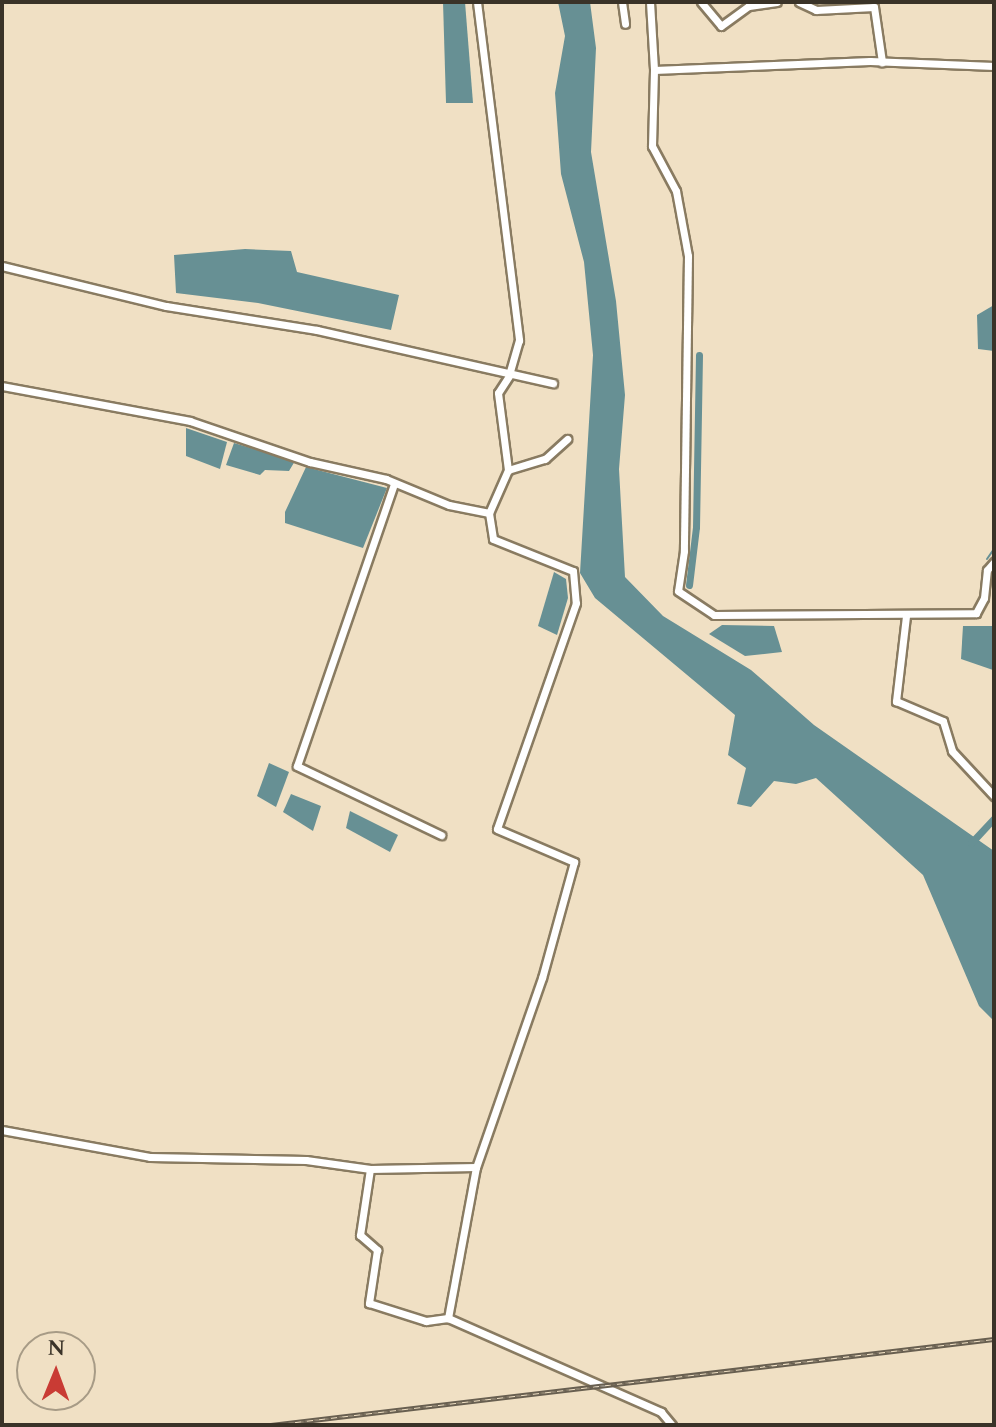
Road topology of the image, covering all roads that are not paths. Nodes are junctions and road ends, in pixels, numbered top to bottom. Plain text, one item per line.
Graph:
1 (477, 2) edge
2 (622, 2) edge
3 (650, 2) edge
4 (701, 2) edge
5 (777, 2) edge
6 (799, 2) edge
7 (625, 24) dead end
8 (882, 62) junction
9 (994, 66) edge
10 (654, 70) junction
11 (2, 266) edge
12 (509, 376) junction
13 (553, 383) dead end
14 (2, 386) edge
15 (567, 439) dead end
16 (508, 470) junction
17 (394, 484) junction
18 (489, 513) junction
19 (994, 562) edge
20 (906, 616) junction
21 (994, 796) edge
22 (441, 835) dead end
23 (2, 1130) edge
24 (476, 1167) junction
25 (370, 1169) junction
26 (448, 1318) junction
27 (672, 1425) edge

1 - 12 street
2 - 7 street
3 - 10 street
4 - 5 street
6 - 8 street
8 - 9 street
8 - 10 street
10 - 20 street
11 - 12 street
12 - 13 street
12 - 16 street
14 - 17 street
15 - 16 street
16 - 18 street
17 - 18 street
17 - 22 street
18 - 24 street
19 - 20 street
20 - 21 street
23 - 25 street
24 - 25 street
24 - 26 street
25 - 26 street
26 - 27 street

